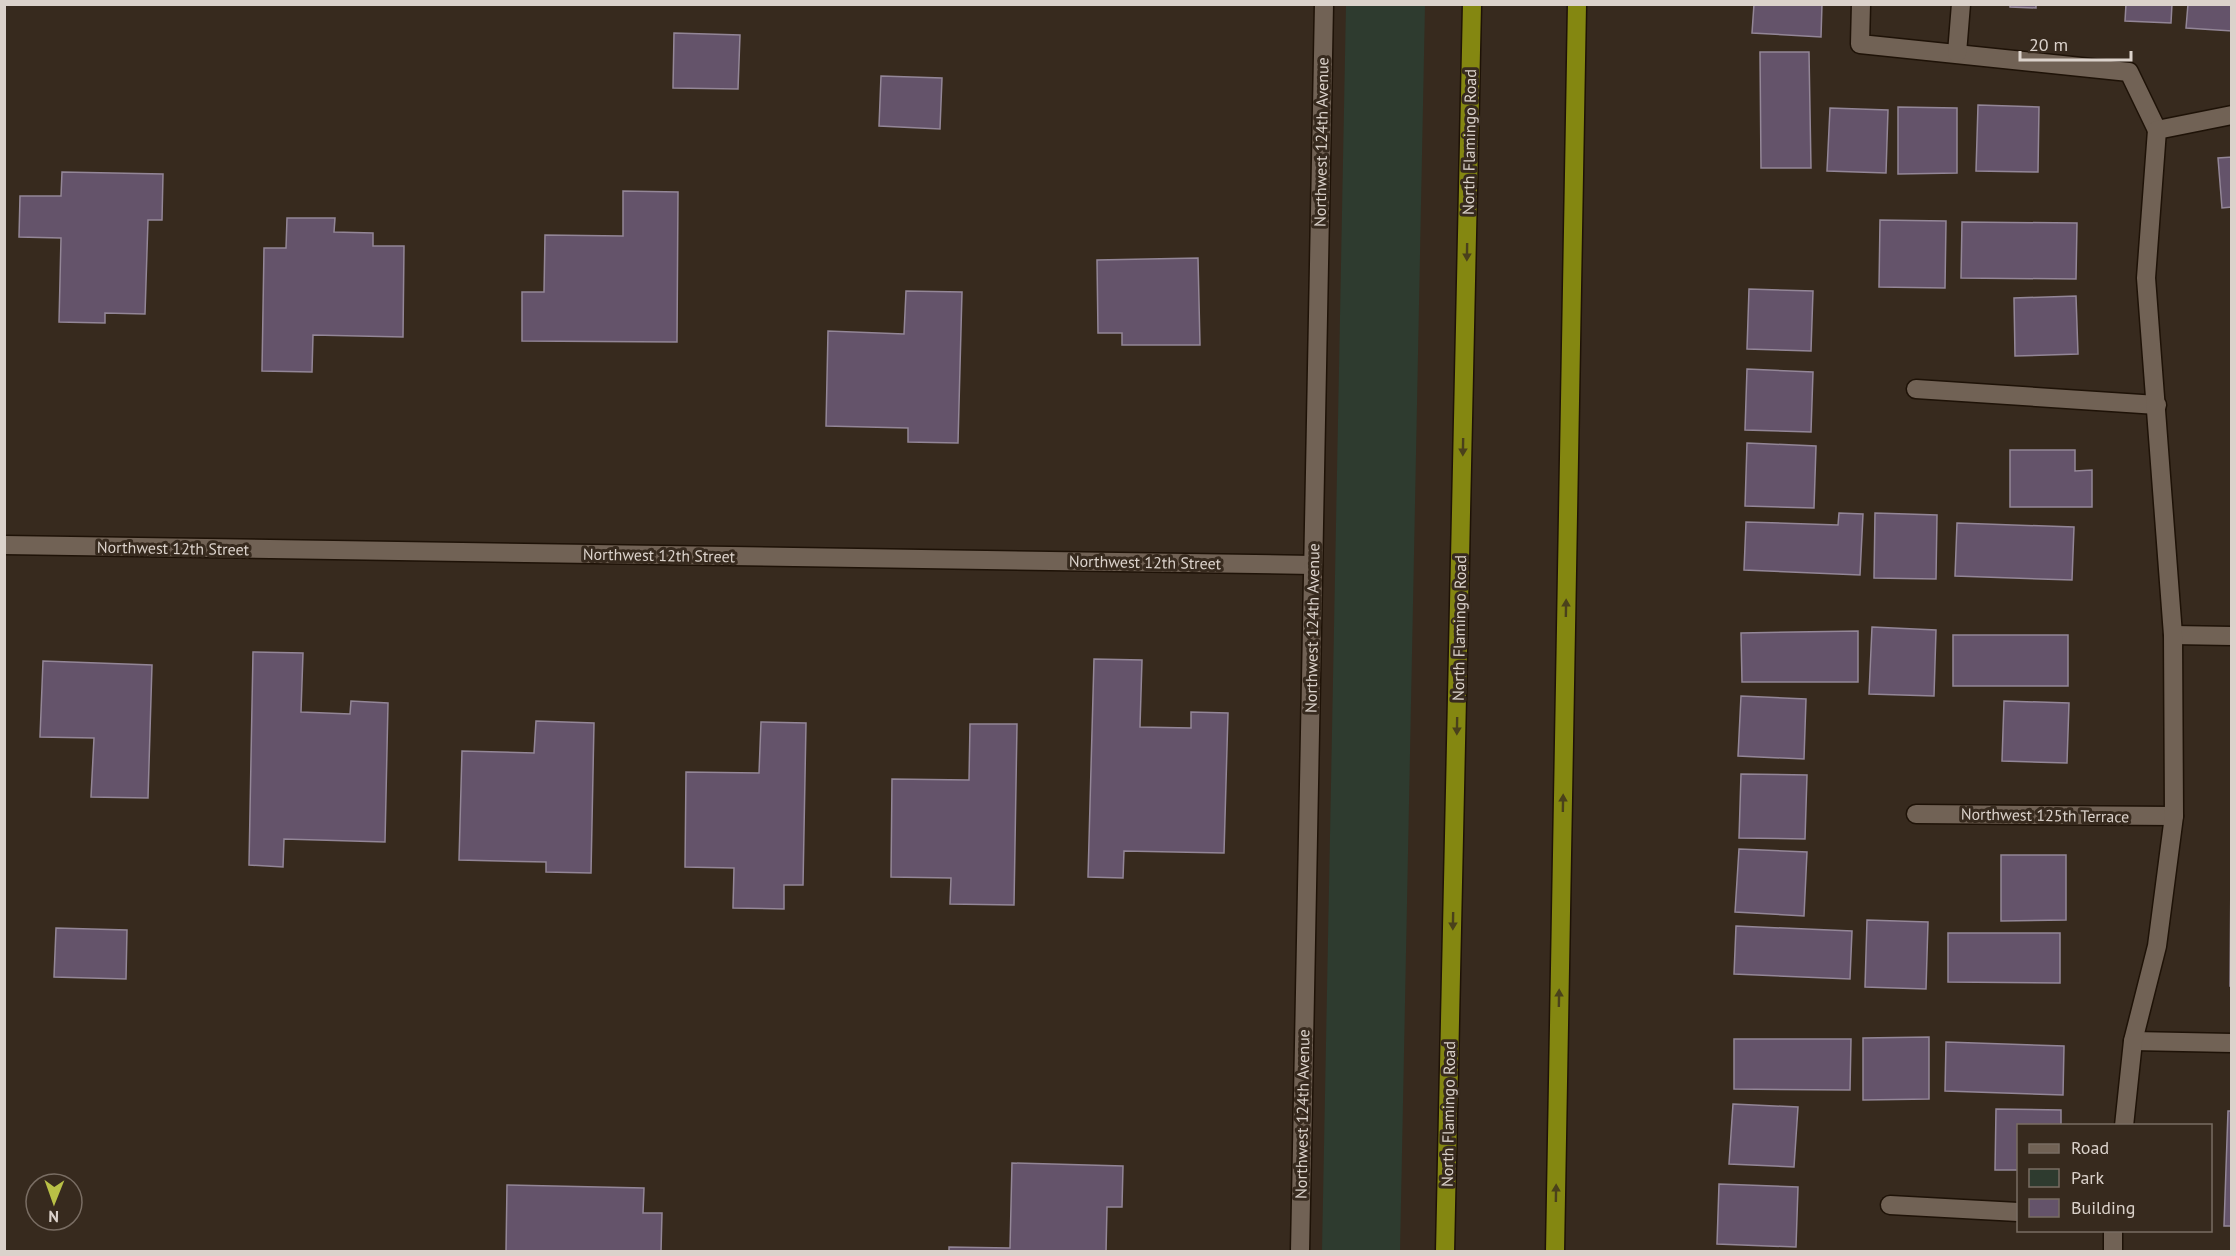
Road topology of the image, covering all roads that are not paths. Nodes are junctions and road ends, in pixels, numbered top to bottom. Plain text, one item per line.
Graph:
1 (1324, 4) edge
2 (1472, 4) edge
3 (1577, 4) edge
4 (1861, 4) edge
5 (1961, 4) edge
6 (1957, 53) junction
7 (2232, 115) edge
8 (2157, 129) junction
9 (1916, 389) dead end
10 (2157, 405) junction
11 (4, 545) edge
12 (1313, 565) junction
13 (2173, 635) junction
14 (2232, 636) edge
15 (1916, 814) dead end
16 (2174, 816) junction
17 (2133, 1041) junction
18 (2232, 1043) edge
19 (2124, 1124) edge
20 (1890, 1204) dead end
21 (2017, 1212) edge
22 (2113, 1232) edge
23 (1300, 1251) edge
24 (1445, 1251) edge
25 (1555, 1251) edge
26 (2113, 1251) edge

1 - 12 street, Northwest 124th Avenue
2 -> 24 highway, North Flamingo Road
25 -> 3 highway
4 - 6 street
5 - 6 street
6 - 8 street
7 - 8 street
8 - 10 street
9 - 10 street
10 - 13 street
11 - 12 street, Northwest 12th Street
12 - 23 street, Northwest 124th Avenue
13 - 14 street
13 - 16 street
15 - 16 street, Northwest 125th Terrace
16 - 17 street
17 - 18 street
17 - 19 street
20 - 21 street
22 - 26 street

